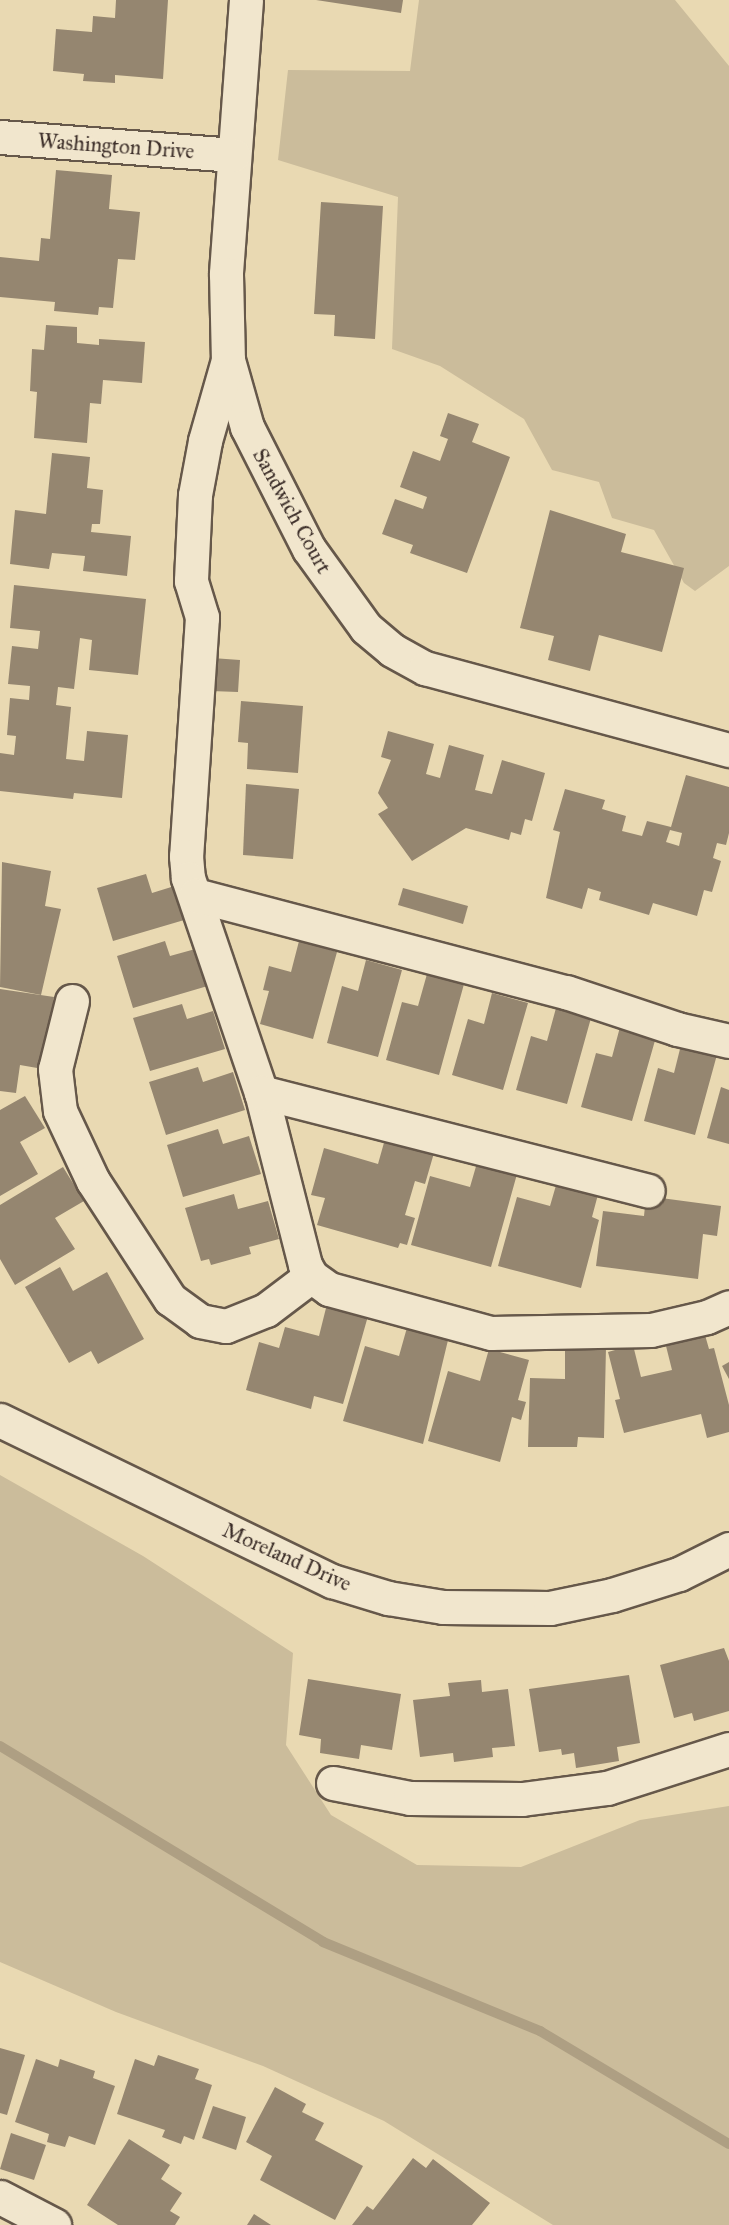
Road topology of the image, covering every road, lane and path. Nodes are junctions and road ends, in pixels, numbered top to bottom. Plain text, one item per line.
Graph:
1 (246, 0) edge
2 (0, 137) edge
3 (233, 155) junction
4 (228, 360) junction
5 (729, 750) edge
6 (195, 895) junction
7 (72, 1001) dead end
8 (729, 1041) edge
9 (261, 1092) junction
10 (648, 1191) dead end
11 (311, 1276) junction
12 (729, 1308) edge
13 (0, 1419) edge
14 (729, 1549) edge
15 (729, 1749) edge
16 (333, 1783) dead end
17 (0, 2198) edge
18 (54, 2225) edge

1 - 3 street, Sandwich Court
2 - 3 street, Washington Drive
3 - 4 street, Sandwich Court
4 - 5 street, Sandwich Court
4 - 6 street
6 - 8 street
6 - 9 street
7 - 11 street
9 - 10 street
9 - 11 street
11 - 12 street
13 - 14 street, Moreland Drive
15 - 16 street
17 - 18 street

